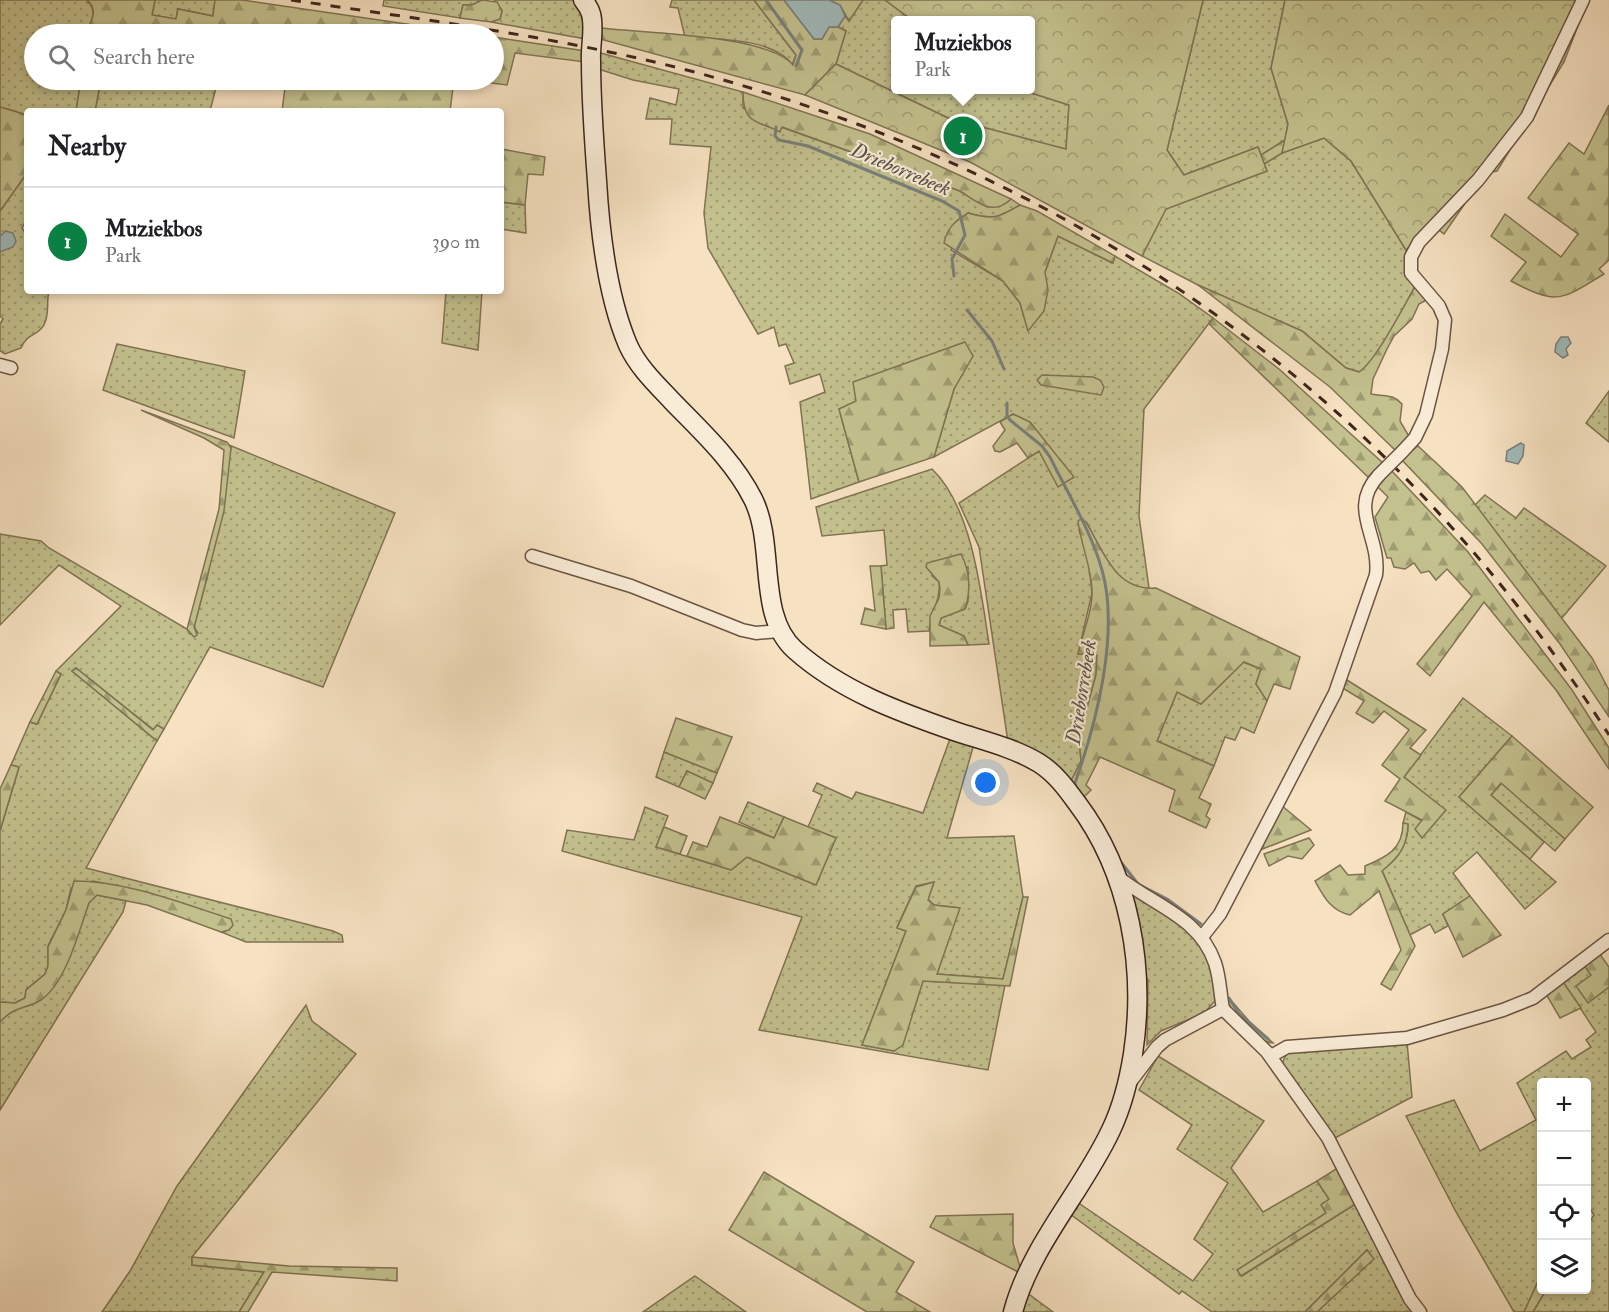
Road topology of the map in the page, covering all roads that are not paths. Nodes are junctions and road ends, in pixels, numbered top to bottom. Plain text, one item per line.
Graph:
1 (1583, 0) edge
2 (587, 1) edge
3 (532, 556) dead end
4 (779, 631) junction
5 (1117, 876) junction
6 (1202, 937) junction
7 (1609, 940) edge
8 (1223, 1009) junction
9 (1271, 1056) junction
10 (1125, 1088) junction
11 (1013, 1312) edge
12 (1420, 1312) edge

1 - 6 street, bridge
2 - 4 main road
3 - 4 street
4 - 5 main road
5 - 6 street
5 - 10 main road
6 - 8 street
7 - 9 street
8 - 9 street
8 - 10 street
9 - 12 street
10 - 11 main road

